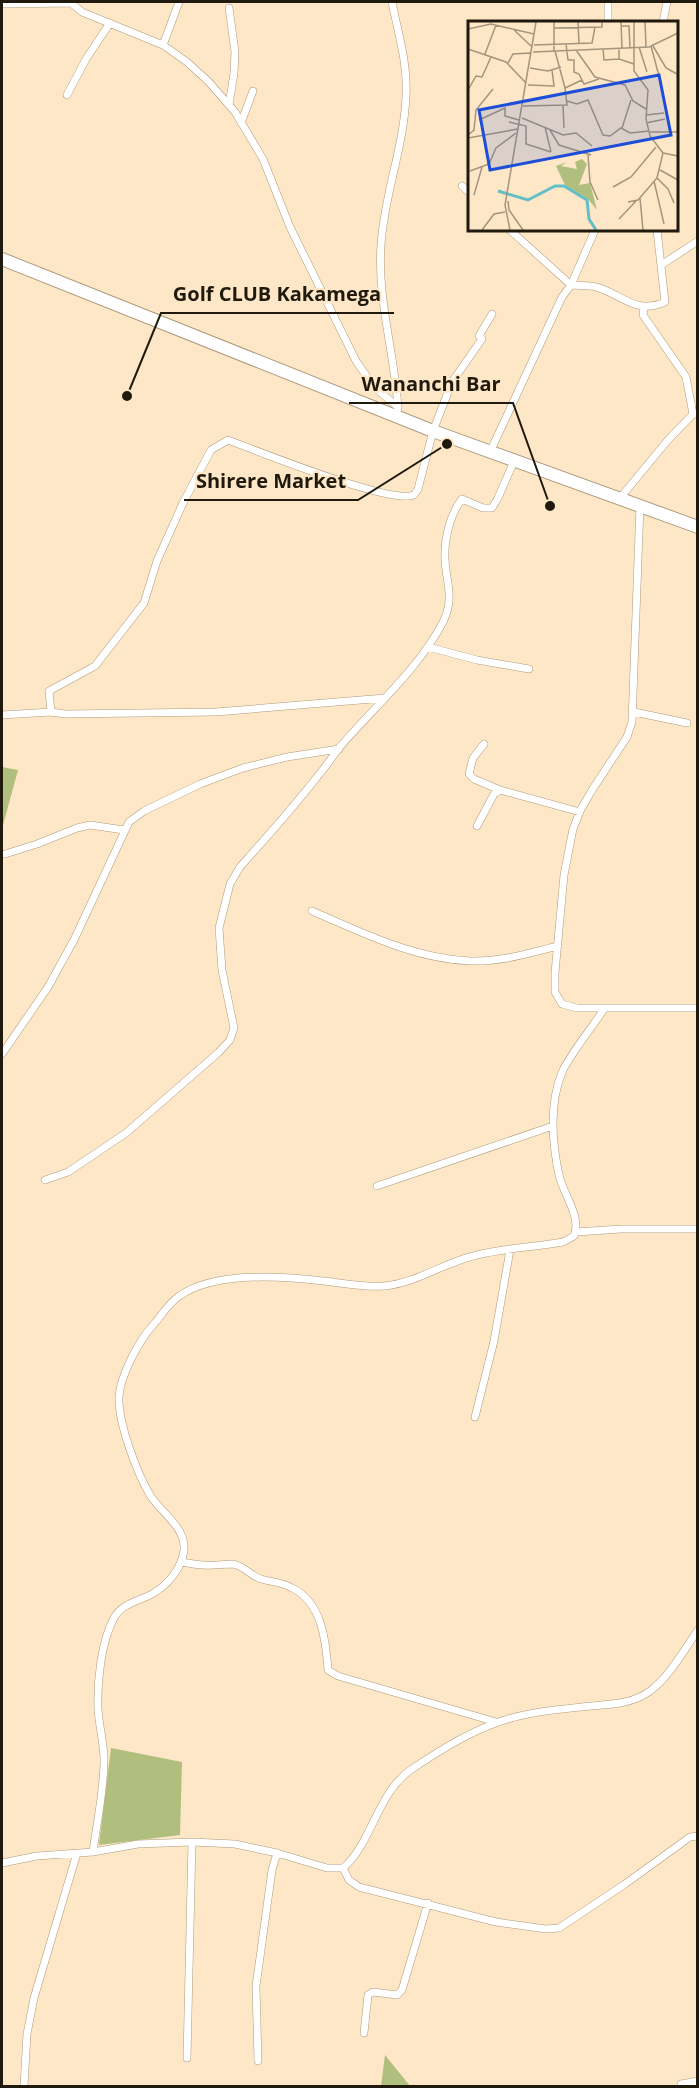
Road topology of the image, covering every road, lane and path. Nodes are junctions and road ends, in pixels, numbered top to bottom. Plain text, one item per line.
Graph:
1 (70, 2) edge
2 (179, 2) edge
3 (392, 2) edge
4 (608, 2) edge
5 (667, 2) edge
6 (2, 4) edge
7 (229, 8) dead end
8 (609, 21) edge
9 (663, 21) edge
10 (110, 23) junction
11 (163, 45) junction
12 (253, 91) dead end
13 (67, 95) dead end
14 (229, 105) junction
15 (241, 123) junction
16 (462, 186) dead end
17 (468, 191) edge
18 (511, 231) edge
19 (595, 231) edge
20 (657, 231) edge
21 (698, 241) edge
22 (2, 259) edge
23 (661, 265) junction
24 (571, 285) junction
25 (644, 307) junction
26 (492, 314) dead end
27 (398, 412) junction
28 (695, 414) edge
29 (433, 431) junction
30 (490, 452) junction
31 (514, 461) junction
32 (620, 498) junction
33 (640, 505) junction
34 (698, 527) edge
35 (428, 647) junction
36 (529, 669) dead end
37 (385, 698) junction
38 (51, 712) junction
39 (634, 712) junction
40 (2, 715) edge
41 (687, 723) dead end
42 (484, 744) dead end
43 (339, 748) junction
44 (500, 790) junction
45 (580, 812) junction
46 (477, 826) dead end
47 (124, 830) junction
48 (5, 854) dead end
49 (312, 911) dead end
50 (558, 946) junction
51 (698, 1008) edge
52 (604, 1009) junction
53 (2, 1054) edge
54 (553, 1126) junction
55 (45, 1180) dead end
56 (377, 1186) dead end
57 (698, 1229) edge
58 (576, 1232) junction
59 (510, 1250) junction
60 (475, 1417) dead end
61 (181, 1562) junction
62 (698, 1630) edge
63 (496, 1722) junction
64 (698, 1836) edge
65 (192, 1842) junction
66 (93, 1852) junction
67 (77, 1853) junction
68 (277, 1853) junction
69 (2, 1863) edge
70 (343, 1868) junction
71 (428, 1903) junction
72 (364, 2033) dead end
73 (188, 2058) dead end
74 (258, 2061) dead end
75 (698, 2081) edge
76 (681, 2084) dead end
77 (24, 2086) edge

1 - 6 street
1 - 10 street
2 - 11 street
3 - 27 street
4 - 8 street
5 - 9 street
7 - 14 street
10 - 11 street
10 - 13 street
11 - 14 street
12 - 15 street
14 - 15 street
15 - 27 street
16 - 17 street
18 - 24 street
19 - 24 street
20 - 23 street
21 - 23 street
22 - 27 highway
23 - 25 street
24 - 25 street
24 - 30 street
25 - 28 street
26 - 29 street
27 - 29 highway
28 - 32 street
29 - 30 highway
29 - 38 street
30 - 31 highway
31 - 32 highway
31 - 35 street
32 - 33 highway
33 - 34 highway
33 - 39 street
35 - 36 street
35 - 37 street
37 - 38 street
37 - 43 street
38 - 40 street
39 - 41 street
39 - 45 street
42 - 44 street
43 - 47 street
43 - 55 street
44 - 45 street
44 - 46 street
45 - 50 street
47 - 48 street
47 - 53 street
49 - 50 street
50 - 52 street
51 - 52 street
52 - 54 street
54 - 56 street
54 - 58 street
57 - 58 street
58 - 59 street
59 - 60 street
59 - 61 street
61 - 63 street
61 - 66 street
62 - 63 street
63 - 70 street
64 - 71 street
65 - 66 street
65 - 68 street
65 - 73 street
66 - 67 street
67 - 69 street
67 - 77 street
68 - 70 street
68 - 74 street
70 - 71 street
71 - 72 street
75 - 76 street

